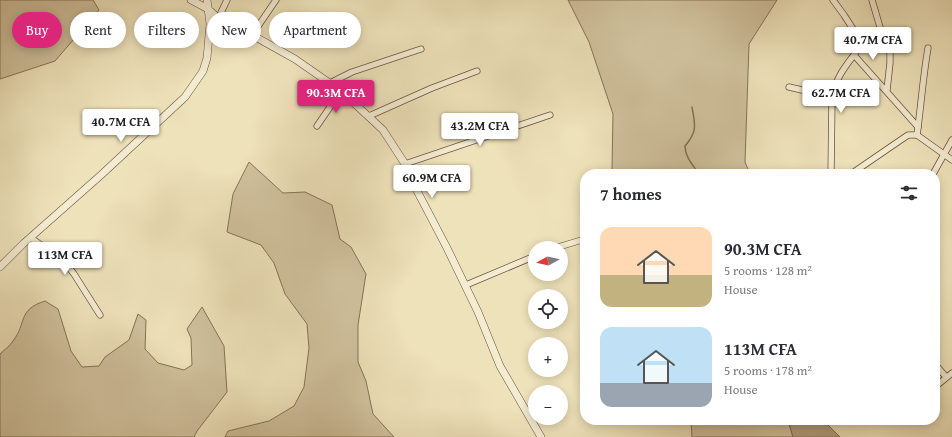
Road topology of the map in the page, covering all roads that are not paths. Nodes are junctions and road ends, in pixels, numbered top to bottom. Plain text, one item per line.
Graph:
1 (191, 0) edge
2 (207, 0) edge
3 (227, 0) edge
4 (276, 0) edge
5 (833, 0) edge
6 (872, 0) edge
7 (208, 9) junction
8 (211, 12) edge
9 (221, 12) edge
10 (261, 22) edge
11 (261, 40) edge
12 (928, 48) dead end
13 (421, 49) dead end
14 (854, 55) junction
15 (477, 71) dead end
16 (330, 83) junction
17 (789, 87) dead end
18 (887, 90) junction
19 (341, 91) junction
20 (832, 97) junction
21 (550, 115) dead end
22 (369, 116) junction
23 (317, 126) dead end
24 (918, 126) junction
25 (917, 135) junction
26 (952, 140) edge
27 (944, 154) junction
28 (952, 160) edge
29 (406, 164) junction
30 (831, 169) edge
31 (859, 169) edge
32 (936, 169) edge
33 (30, 238) junction
34 (580, 240) edge
35 (568, 244) edge
36 (528, 259) edge
37 (0, 267) edge
38 (466, 285) junction
39 (100, 315) dead end
40 (940, 370) edge
41 (952, 373) edge
42 (946, 377) junction
43 (940, 382) edge
44 (541, 437) edge

1 - 7 street
2 - 7 street
3 - 9 street
4 - 10 street
5 - 14 street
6 - 18 street
7 - 8 street
7 - 33 street
11 - 16 street
12 - 24 street
13 - 16 street
14 - 18 street
14 - 20 street
15 - 22 street
16 - 19 street
17 - 20 street
18 - 24 street
19 - 22 street
19 - 23 street
20 - 30 street
21 - 29 street
22 - 29 street
24 - 25 street
25 - 27 street
25 - 31 street
26 - 27 street
27 - 28 street
27 - 32 street
29 - 38 street
33 - 37 street
33 - 39 street
34 - 35 street
36 - 38 street
38 - 44 street
40 - 42 street
41 - 42 street
42 - 43 street

